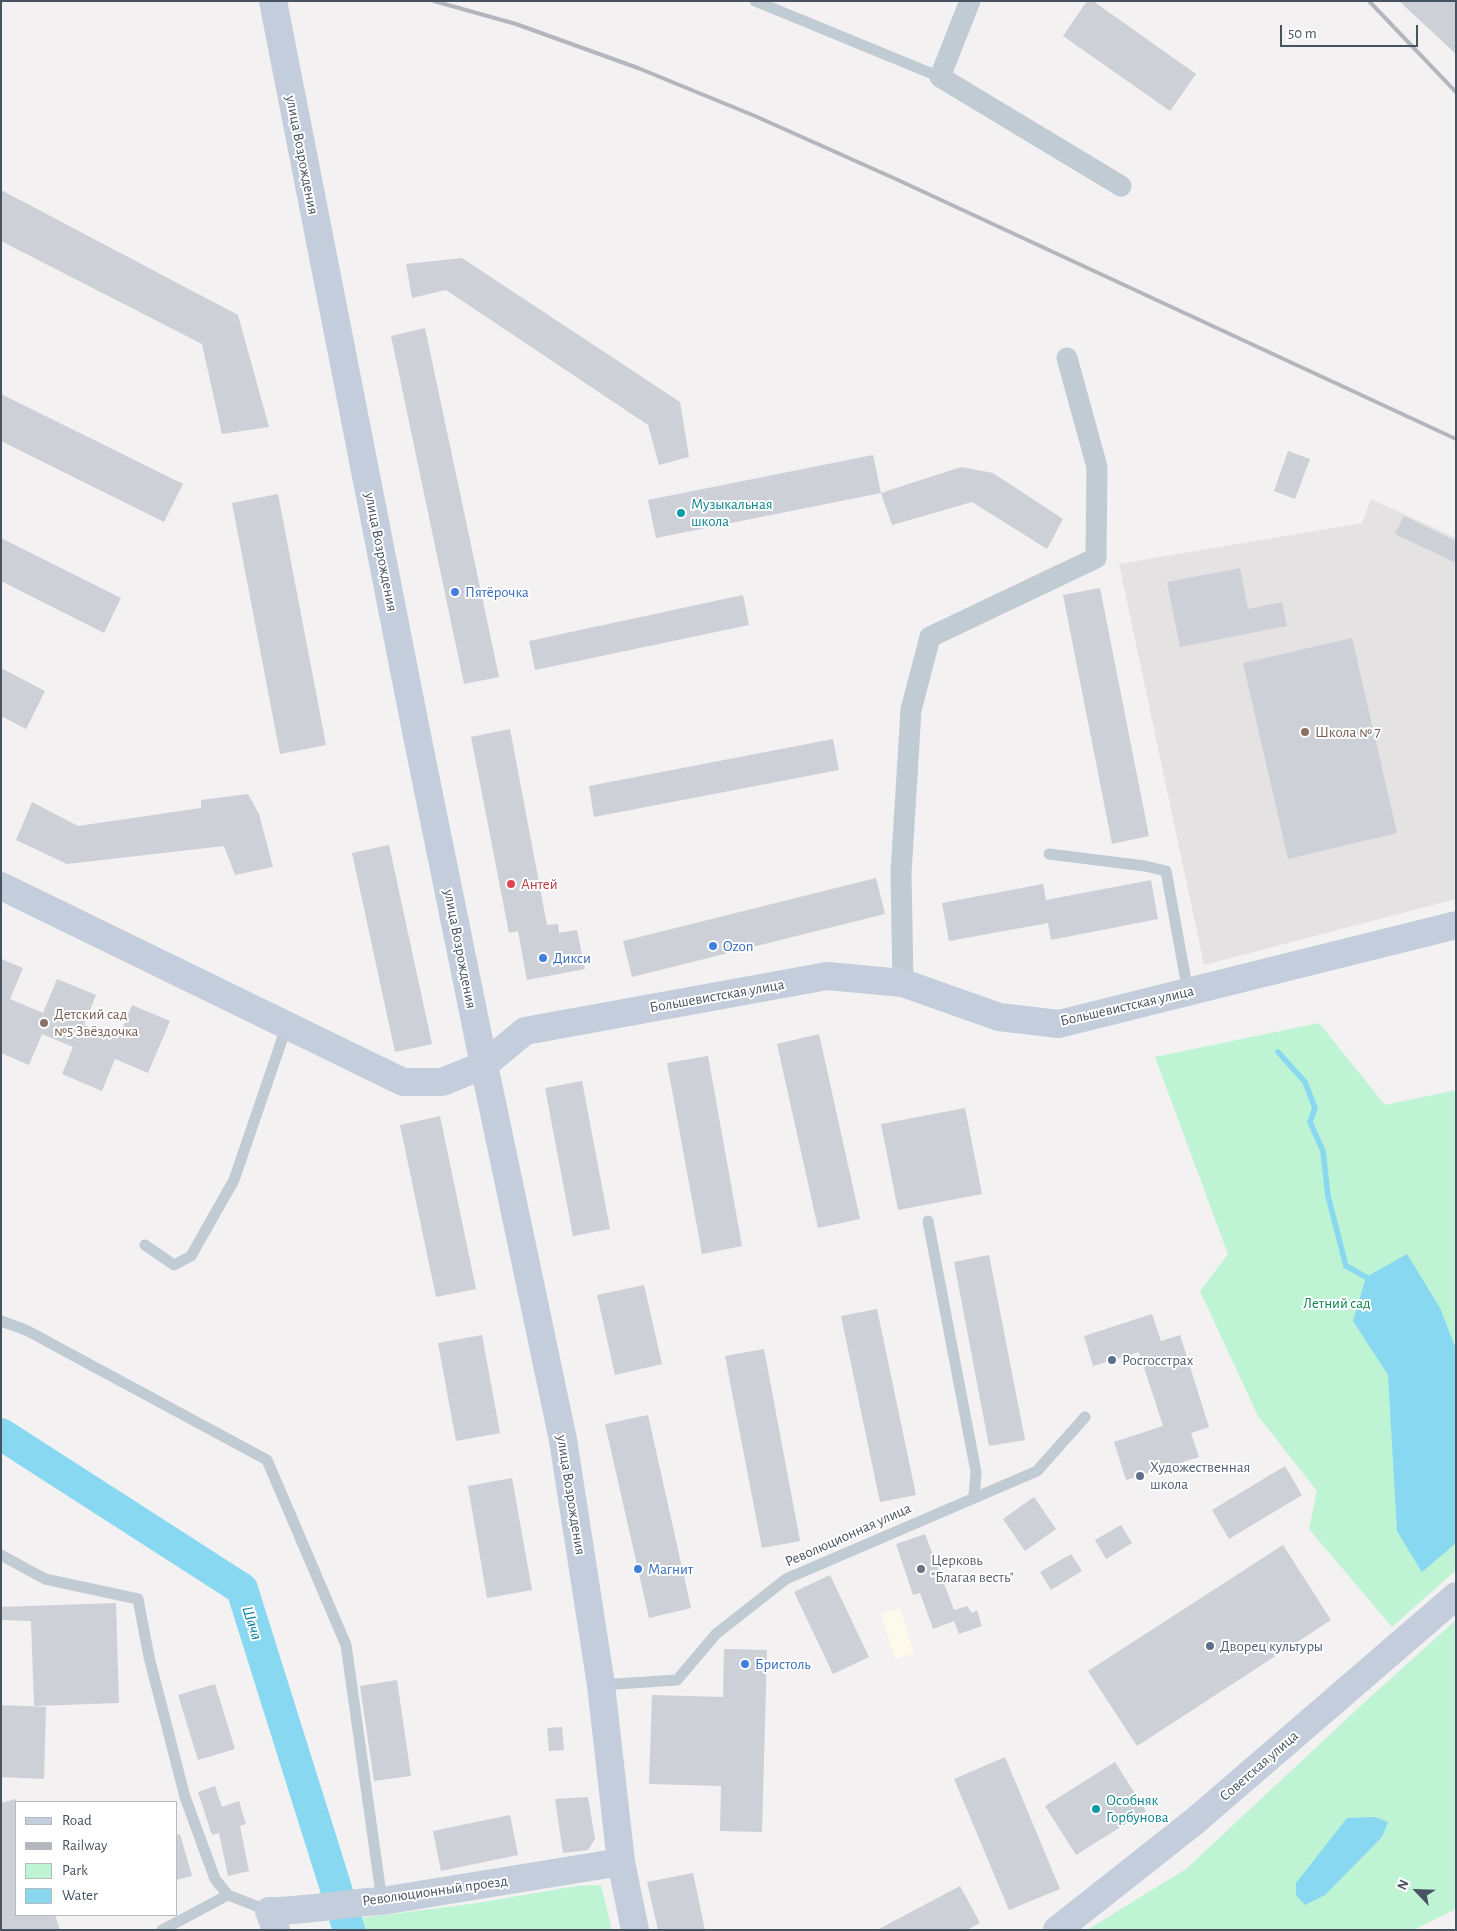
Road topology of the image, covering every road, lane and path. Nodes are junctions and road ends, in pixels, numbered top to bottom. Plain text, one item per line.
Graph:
1 (273, 1) edge
2 (755, 1) edge
3 (970, 1) edge
4 (940, 77) junction
5 (1121, 186) dead end
6 (1066, 358) dead end
7 (1049, 854) dead end
8 (1, 886) edge
9 (1456, 925) edge
10 (902, 984) junction
11 (1188, 992) junction
12 (287, 1026) junction
13 (484, 1064) junction
14 (928, 1221) dead end
15 (145, 1246) dead end
16 (1, 1321) edge
17 (1085, 1417) dead end
18 (974, 1497) junction
19 (1, 1555) edge
20 (1456, 1596) edge
21 (601, 1685) junction
22 (621, 1862) junction
23 (228, 1895) junction
24 (382, 1901) junction
25 (280, 1917) edge
26 (162, 1930) edge
27 (635, 1930) edge
28 (1057, 1930) edge

1 - 13 main road, улица Возрождения
2 - 4 lane
3 - 4 street
4 - 5 street
6 - 10 street
7 - 11 lane
8 - 12 main road
9 - 11 main road, Большевистская улица
10 - 11 main road, Большевистская улица
10 - 13 main road, Большевистская улица
12 - 13 main road
12 - 15 lane
13 - 21 main road, улица Возрождения
14 - 18 lane
16 - 24 lane
17 - 18 lane, Революционная улица
18 - 21 lane, Революционная улица
19 - 23 lane
20 - 28 main road, Советская улица
21 - 22 main road, улица Возрождения
22 - 24 main road, Революционный проезд
22 - 27 main road, улица Возрождения
23 - 25 lane
23 - 26 lane
24 - 25 main road, Революционный проезд

